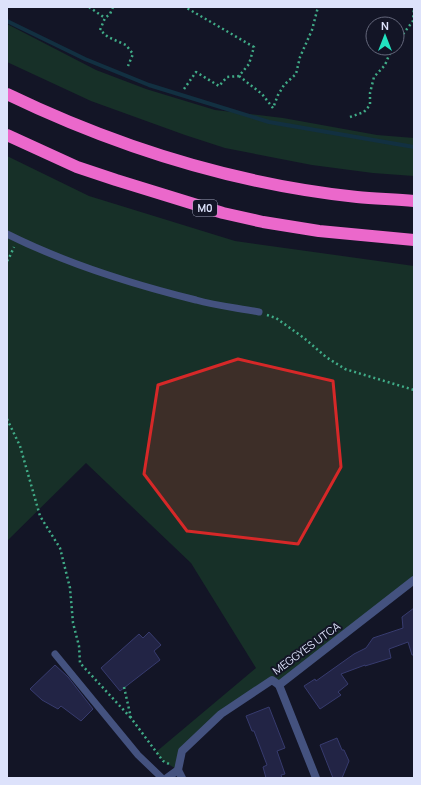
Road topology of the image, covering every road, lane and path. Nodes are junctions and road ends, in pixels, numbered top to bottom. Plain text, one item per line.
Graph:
1 (89, 7) edge
2 (113, 7) edge
3 (185, 7) edge
4 (318, 7) edge
5 (414, 7) edge
6 (105, 18) junction
7 (405, 32) edge
8 (389, 56) edge
9 (128, 66) dead end
10 (239, 76) junction
11 (184, 89) dead end
12 (7, 94) edge
13 (350, 117) dead end
14 (7, 135) edge
15 (414, 201) edge
16 (7, 234) edge
17 (17, 239) junction
18 (414, 240) edge
19 (7, 261) edge
20 (259, 312) joint
21 (414, 390) edge
22 (7, 419) edge
23 (414, 580) edge
24 (55, 654) dead end
25 (279, 684) junction
26 (124, 687) dead end
27 (131, 718) junction
28 (178, 770) junction
29 (162, 778) edge
30 (167, 778) edge
31 (182, 778) edge
32 (316, 778) edge

1 - 6 path
2 - 6 path
3 - 10 path
4 - 10 path
5 - 7 path
6 - 9 path
8 - 13 path
10 - 11 path
12 - 15 highway
14 - 18 highway, M0
16 - 17 lane
17 - 19 path
17 - 20 lane
20 - 21 path
22 - 27 path
23 - 25 street, MEGGYES UTCA
24 - 29 lane
25 - 28 street, MEGGYES UTCA
25 - 32 street
26 - 27 path
27 - 28 path
28 - 30 street
28 - 31 street

